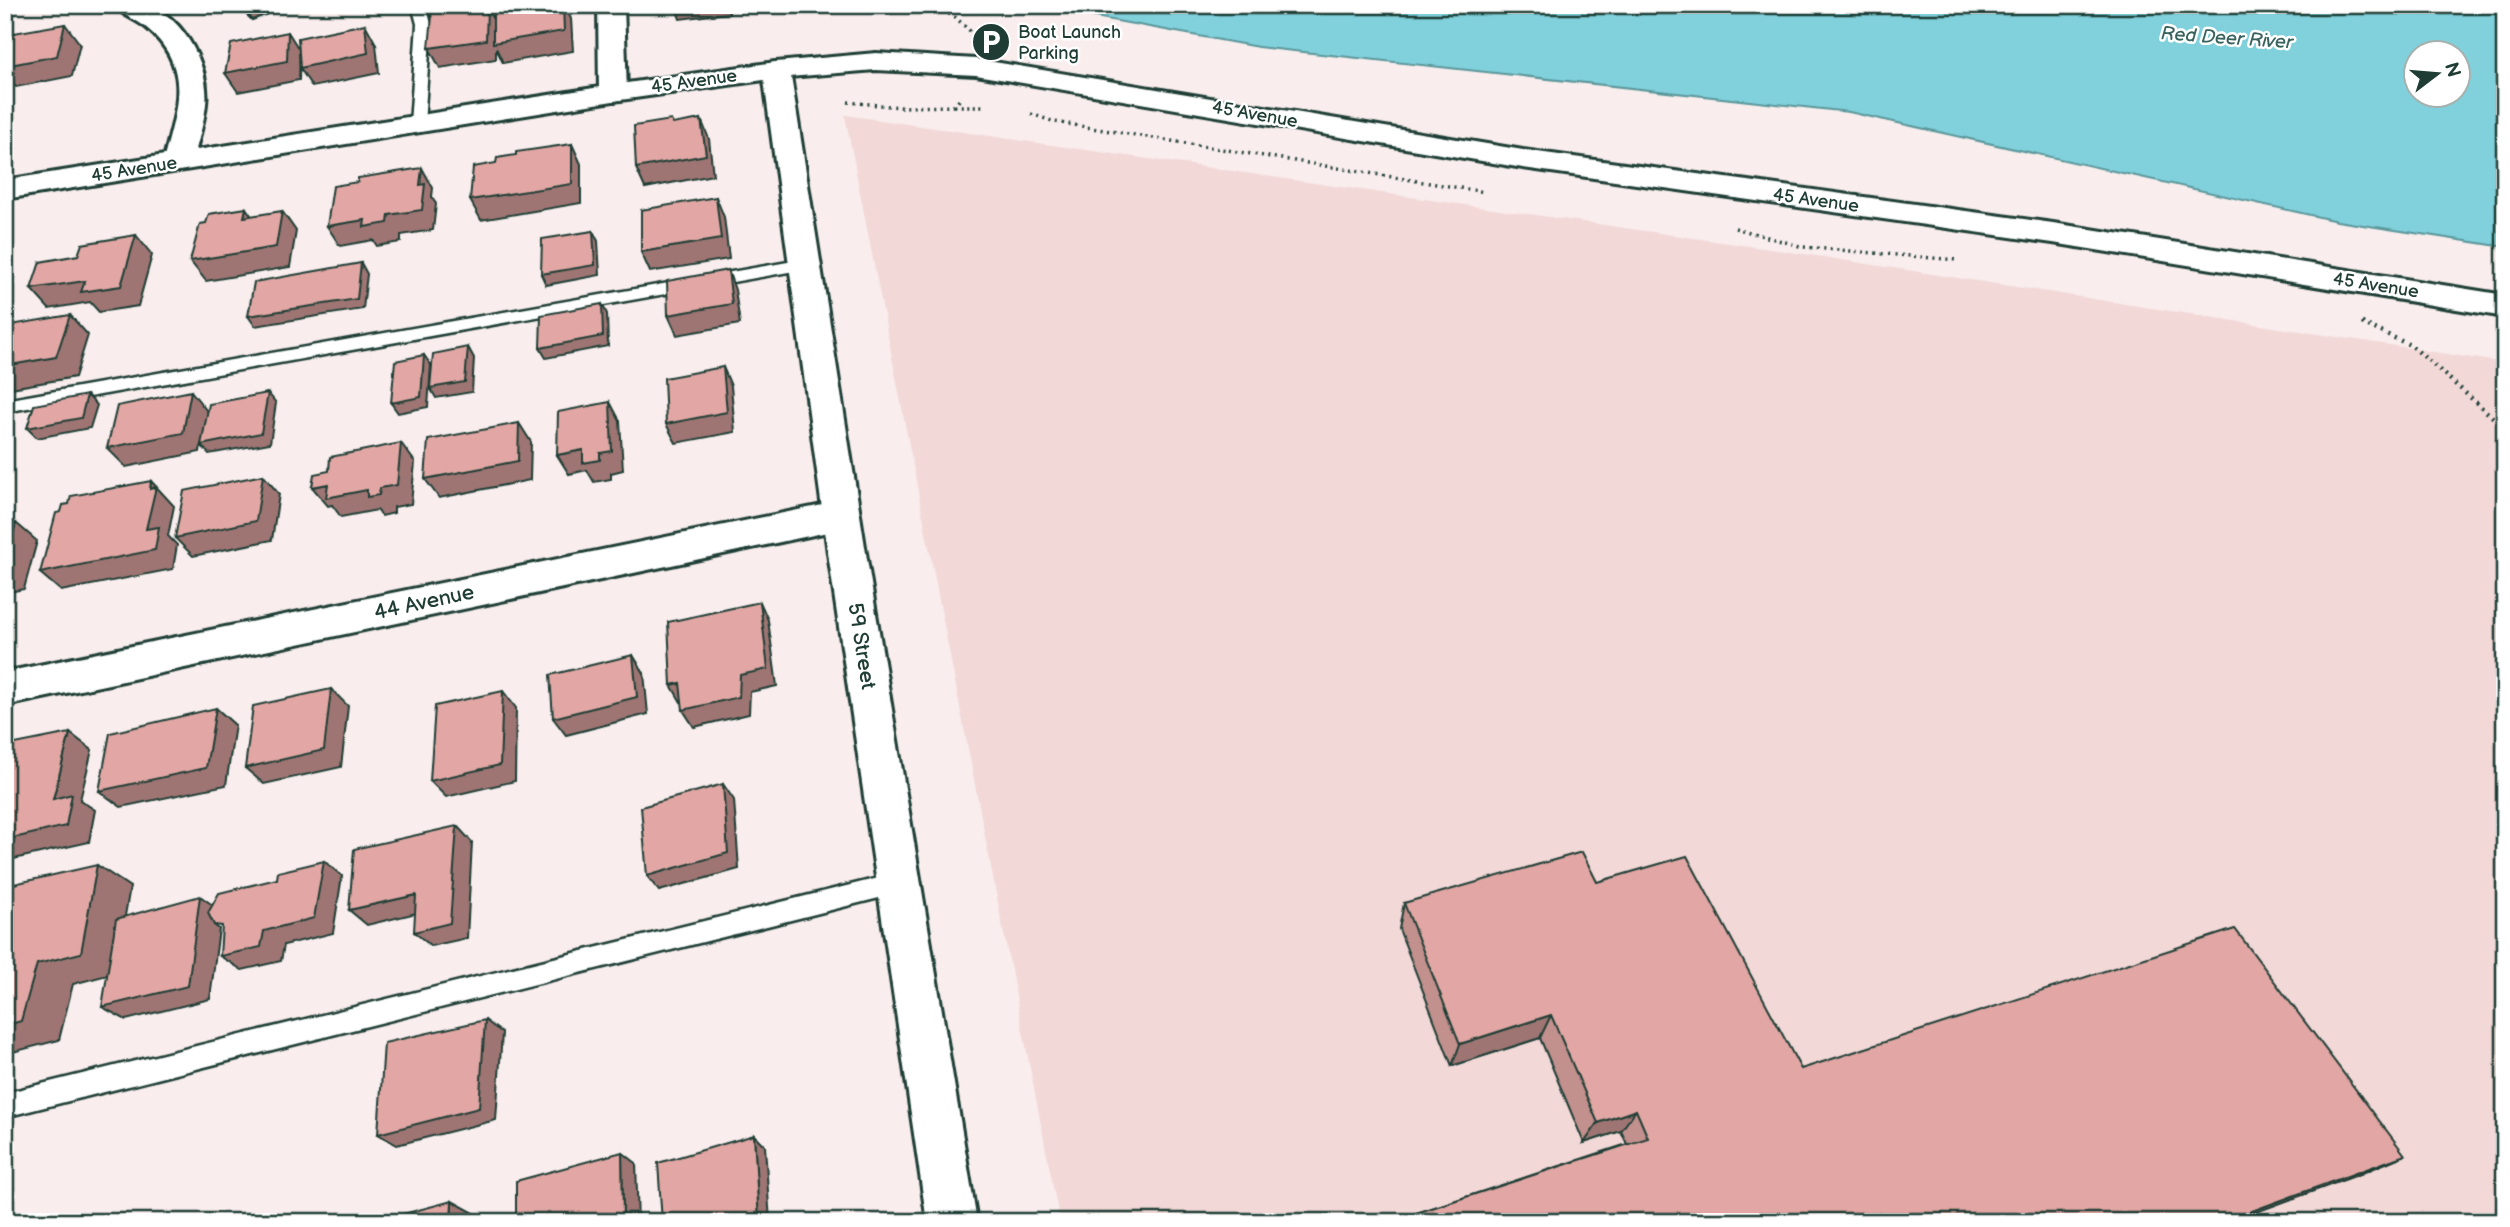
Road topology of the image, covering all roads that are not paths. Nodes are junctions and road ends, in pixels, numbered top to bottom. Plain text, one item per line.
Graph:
1 (127, 5) edge
2 (419, 5) edge
3 (611, 5) edge
4 (776, 70) junction
5 (613, 93) junction
6 (417, 124) junction
7 (178, 162) junction
8 (5, 190) edge
9 (805, 264) junction
10 (2505, 306) edge
11 (5, 406) edge
12 (842, 515) junction
13 (5, 689) edge
14 (900, 883) junction
15 (5, 1105) edge
16 (952, 1222) edge

1 - 7 street
2 - 6 lane
3 - 5 street
4 - 5 street, 45 Avenue
4 - 9 street, 59 Street
4 - 10 street, 45 Avenue
5 - 6 street, 45 Avenue
6 - 7 street, 45 Avenue
7 - 8 street, 45 Avenue
9 - 11 lane
9 - 12 street, 59 Street
12 - 13 street, 44 Avenue
12 - 14 street, 59 Street
14 - 15 lane
14 - 16 street, 59 Street

